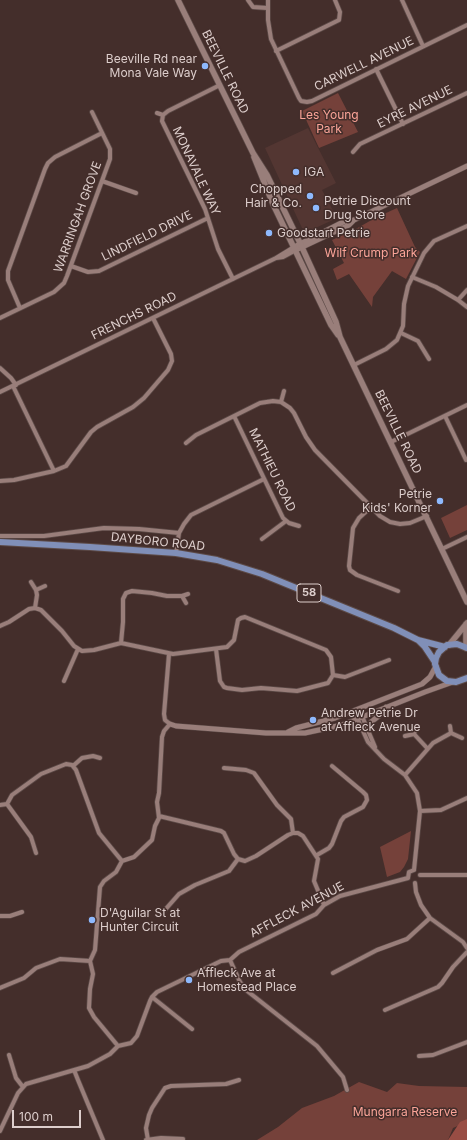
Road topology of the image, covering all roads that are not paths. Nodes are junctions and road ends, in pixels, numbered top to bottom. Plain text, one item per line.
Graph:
1 (178, 0) edge
2 (248, 0) edge
3 (268, 0) edge
4 (335, 0) edge
5 (402, 0) edge
6 (267, 8) junction
7 (467, 25) edge
8 (423, 46) junction
9 (276, 51) junction
10 (376, 69) junction
11 (220, 85) junction
12 (467, 93) edge
13 (92, 112) dead end
14 (157, 113) dead end
15 (163, 116) junction
16 (403, 124) junction
17 (102, 133) junction
18 (353, 152) dead end
19 (253, 153) junction
20 (467, 166) edge
21 (102, 181) junction
22 (136, 193) dead end
23 (208, 218) junction
24 (467, 226) edge
25 (301, 245) junction
26 (295, 249) junction
27 (71, 266) junction
28 (412, 277) junction
29 (233, 279) junction
30 (467, 290) edge
31 (458, 300) junction
32 (467, 306) edge
33 (20, 308) junction
34 (0, 318) edge
35 (153, 318) junction
36 (401, 333) junction
37 (340, 337) junction
38 (429, 359) dead end
39 (354, 365) junction
40 (0, 368) edge
41 (14, 386) junction
42 (284, 391) dead end
43 (0, 392) edge
44 (281, 402) junction
45 (467, 405) edge
46 (234, 416) junction
47 (445, 416) junction
48 (391, 442) junction
49 (186, 443) dead end
50 (466, 460) dead end
51 (54, 471) junction
52 (264, 479) junction
53 (0, 481) edge
54 (371, 507) junction
55 (427, 516) junction
56 (286, 521) junction
57 (300, 526) dead end
58 (179, 533) junction
59 (0, 536) edge
60 (467, 537) edge
61 (262, 539) dead end
62 (0, 542) edge
63 (442, 549) junction
64 (176, 553) junction
65 (31, 582) dead end
66 (45, 586) dead end
67 (36, 590) junction
68 (398, 591) dead end
69 (188, 594) dead end
70 (182, 596) junction
71 (467, 602) edge
72 (186, 603) dead end
73 (35, 608) junction
74 (467, 624) edge
75 (0, 626) edge
76 (418, 640) junction
77 (121, 643) junction
78 (447, 646) junction
79 (467, 648) edge
80 (78, 649) junction
81 (216, 649) junction
82 (169, 654) junction
83 (389, 660) dead end
84 (436, 664) junction
85 (333, 676) junction
86 (64, 681) dead end
87 (465, 681) edge
88 (453, 682) junction
89 (386, 707) junction
90 (359, 709) junction
91 (354, 711) junction
92 (359, 718) junction
93 (170, 724) junction
94 (450, 726) dead end
95 (416, 728) dead end
96 (368, 729) junction
97 (287, 732) junction
98 (451, 733) junction
99 (414, 734) junction
100 (405, 736) dead end
101 (462, 738) dead end
102 (428, 748) junction
103 (376, 749) junction
104 (100, 758) dead end
105 (73, 766) junction
106 (332, 766) dead end
107 (224, 768) dead end
108 (405, 775) junction
109 (467, 798) edge
110 (7, 804) junction
111 (0, 805) edge
112 (420, 811) junction
113 (159, 816) junction
114 (293, 833) junction
115 (36, 853) dead end
116 (317, 856) junction
117 (238, 859) junction
118 (122, 861) junction
119 (414, 870) junction
120 (420, 875) junction
121 (467, 875) edge
122 (460, 876) junction
123 (408, 878) junction
124 (467, 878) edge
125 (415, 883) junction
126 (324, 905) junction
127 (164, 911) dead end
128 (22, 912) dead end
129 (0, 916) edge
130 (430, 918) junction
131 (467, 948) edge
132 (467, 952) edge
133 (230, 960) junction
134 (90, 961) junction
135 (333, 973) dead end
136 (0, 988) edge
137 (152, 997) junction
138 (385, 1010) dead end
139 (192, 1028) dead end
140 (467, 1042) edge
141 (118, 1046) junction
142 (9, 1055) dead end
143 (420, 1056) dead end
144 (74, 1070) junction
145 (239, 1080) dead end
146 (23, 1086) junction
147 (347, 1090) dead end
148 (0, 1131) edge
149 (182, 1139) dead end
150 (103, 1140) edge
151 (147, 1140) edge

1 - 11 main road, BEEVILLE ROAD
2 - 6 street
3 - 6 street, CARWELL AVENUE
4 - 9 street
5 - 8 street
6 - 9 street, CARWELL AVENUE
7 - 8 street, CARWELL AVENUE
8 - 10 street, CARWELL AVENUE
9 - 10 street, CARWELL AVENUE
10 - 16 street
11 - 15 street, MONAVALE WAY
11 - 19 main road, BEEVILLE ROAD
12 - 16 street, EYRE AVENUE
13 - 17 street, WARRINGAH GROVE
14 - 15 street, MONAVALE WAY
15 - 23 street, MONAVALE WAY
16 - 18 street, EYRE AVENUE
17 - 21 street, WARRINGAH GROVE
17 - 33 street
19 - 25 main road, BEEVILLE ROAD
19 - 26 main road, BEEVILLE ROAD
20 - 25 street, FRENCHS ROAD
21 - 22 street
21 - 27 street, WARRINGAH GROVE
23 - 27 street, LINDFIELD DRIVE
23 - 29 street, MONAVALE WAY
24 - 28 street
25 - 26 street, FRENCHS ROAD
25 - 37 main road, BEEVILLE ROAD
26 - 29 street, FRENCHS ROAD
26 - 37 main road, BEEVILLE ROAD
27 - 33 street, WARRINGAH GROVE
28 - 31 street
28 - 36 street
29 - 35 street, FRENCHS ROAD
30 - 31 street
31 - 32 street
33 - 34 street, WARRINGAH GROVE
35 - 41 street, FRENCHS ROAD
35 - 51 street
36 - 38 street
36 - 39 street
37 - 39 main road, BEEVILLE ROAD
39 - 48 main road, BEEVILLE ROAD
40 - 41 street
41 - 43 street, FRENCHS ROAD
41 - 51 street
42 - 44 street
44 - 46 street
44 - 54 street
45 - 47 street
46 - 49 street
46 - 52 street, MATHIEU ROAD
47 - 48 street
47 - 50 street
48 - 55 main road, BEEVILLE ROAD
51 - 53 street
52 - 56 street, MATHIEU ROAD
52 - 58 street
54 - 55 street
54 - 68 street
55 - 63 main road, BEEVILLE ROAD
56 - 57 street, MATHIEU ROAD
56 - 61 street
58 - 59 street, DAYBORO ROAD
58 - 64 street
60 - 63 street
62 - 64 main road, DAYBORO ROAD / 58
63 - 71 main road, BEEVILLE ROAD
64 - 76 main road, DAYBORO ROAD / 58
65 - 67 street
66 - 67 street
67 - 73 street
69 - 70 street
70 - 72 street
70 - 77 street
73 - 75 street
73 - 80 street
74 - 78 main road
74 - 79 main road
76 - 78 main road, DAYBORO ROAD / 58
76 - 84 main road, DAYBORO ROAD / 58
77 - 80 street
77 - 82 street
78 - 79 main road, 58
78 - 84 main road
80 - 86 street
81 - 82 street
81 - 85 street
81 - 85 street
82 - 93 street
83 - 85 street
84 - 88 main road, 58
84 - 90 street
87 - 88 main road
88 - 89 street
89 - 92 street
89 - 96 street
90 - 91 street
90 - 92 street
91 - 92 street
91 - 97 street
92 - 96 street
92 - 97 street
92 - 103 street
93 - 97 street
93 - 113 street
94 - 98 street
95 - 99 street
96 - 103 street
98 - 101 street
98 - 102 street
99 - 100 street
99 - 102 street
102 - 108 street
103 - 108 street
104 - 105 street
105 - 110 street
105 - 118 street
106 - 116 street
107 - 114 street
108 - 112 street
109 - 112 street
110 - 111 street
110 - 115 street
112 - 119 street
113 - 117 street
113 - 118 street
114 - 116 street
114 - 117 street
116 - 126 street
117 - 127 street
118 - 134 street
119 - 120 street
119 - 123 street
120 - 122 street
120 - 125 street
121 - 122 street
122 - 124 street
123 - 125 street
123 - 126 street, AFFLECK AVENUE
125 - 130 street
126 - 133 street, AFFLECK AVENUE
128 - 129 street
130 - 131 street
130 - 135 street
132 - 138 street
133 - 137 street, AFFLECK AVENUE
133 - 147 street
134 - 136 street
134 - 141 street
137 - 139 street
137 - 141 street
140 - 143 street
141 - 144 street
142 - 146 street
144 - 146 street
144 - 150 street
145 - 151 street
146 - 148 street
149 - 151 street

